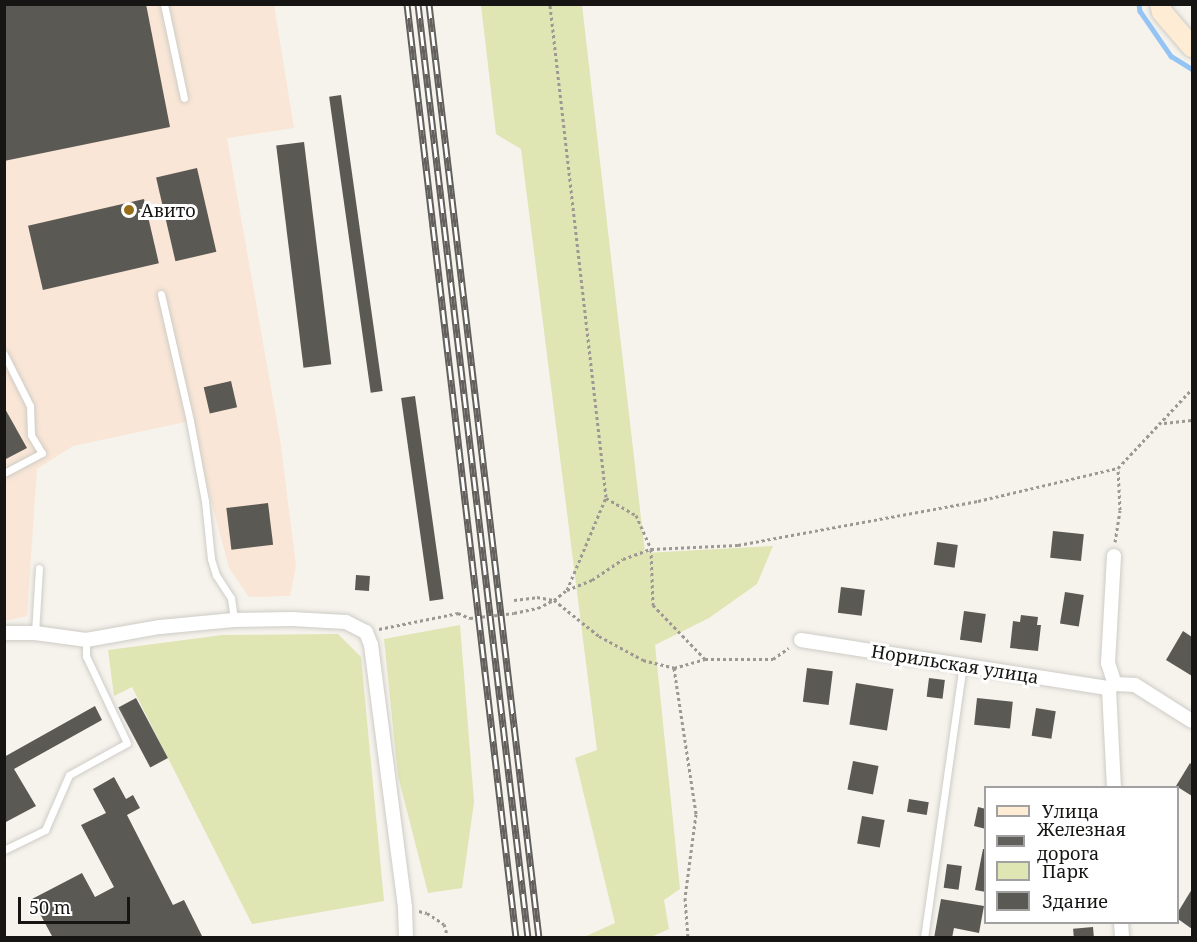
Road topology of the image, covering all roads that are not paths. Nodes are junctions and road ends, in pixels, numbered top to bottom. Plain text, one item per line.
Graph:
1 (164, 4) edge
2 (1160, 4) edge
3 (1192, 47) edge
4 (183, 98) dead end
5 (161, 294) dead end
6 (4, 354) edge
7 (4, 473) edge
8 (1114, 556) road end
9 (39, 568) dead end
10 (234, 620) junction
11 (4, 633) edge
12 (35, 633) junction
13 (86, 640) junction
14 (801, 640) road end
15 (963, 664) junction
16 (1112, 686) junction
17 (1192, 721) edge
18 (1114, 786) edge
19 (4, 850) edge
20 (407, 936) edge
21 (924, 938) edge

1 - 4 lane
2 - 3 street
5 - 10 lane
6 - 7 lane
8 - 16 street
9 - 12 lane
10 - 13 street
10 - 20 street
11 - 12 street
12 - 13 street
13 - 19 lane
14 - 15 street, Норильская улица
15 - 16 street, Норильская улица
15 - 21 lane
16 - 17 street, Норильская улица
16 - 18 street

